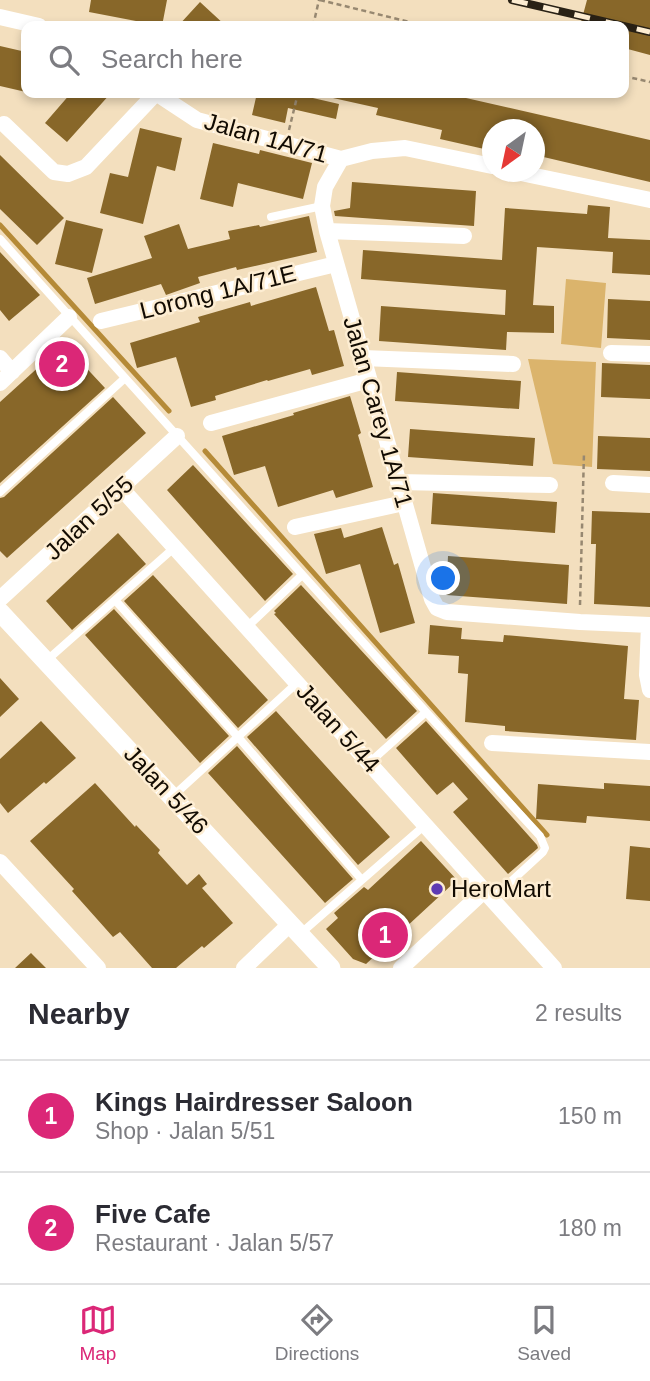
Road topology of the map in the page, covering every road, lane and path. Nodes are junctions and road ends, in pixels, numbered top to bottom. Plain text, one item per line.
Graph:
1 (320, 0) edge
2 (0, 17) edge
3 (314, 21) edge
4 (406, 21) edge
5 (21, 22) edge
6 (629, 77) edge
7 (650, 82) edge
8 (151, 98) edge
9 (164, 98) edge
10 (297, 98) edge
11 (4, 124) dead end
12 (286, 144) junction
13 (341, 159) junction
14 (482, 164) edge
15 (545, 178) edge
16 (650, 200) edge
17 (322, 206) junction
18 (271, 216) dead end
19 (327, 231) junction
20 (464, 236) dead end
21 (0, 239) edge
22 (336, 264) junction
23 (69, 317) junction
24 (101, 321) dead end
25 (611, 353) dead end
26 (650, 355) edge
27 (0, 358) edge
28 (363, 358) junction
29 (513, 363) dead end
30 (6, 377) edge
31 (125, 378) junction
32 (369, 380) junction
33 (211, 423) dead end
34 (177, 436) junction
35 (584, 453) dead end
36 (398, 482) junction
37 (613, 483) dead end
38 (550, 485) dead end
39 (650, 485) edge
40 (121, 488) junction
41 (0, 492) edge
42 (404, 503) junction
43 (295, 527) dead end
44 (174, 547) junction
45 (302, 575) junction
46 (0, 599) edge
47 (115, 600) junction
48 (0, 612) edge
49 (580, 622) junction
50 (650, 625) edge
51 (247, 627) junction
52 (46, 661) junction
53 (297, 683) junction
54 (650, 690) edge
55 (426, 712) junction
56 (238, 737) junction
57 (492, 743) dead end
58 (650, 752) edge
59 (369, 763) junction
60 (172, 797) junction
61 (425, 825) junction
62 (0, 862) edge
63 (362, 880) junction
64 (489, 895) junction
65 (295, 929) junction
66 (98, 968) edge
67 (244, 968) edge
68 (331, 968) edge
69 (401, 968) edge
70 (554, 968) edge

1 - 3 path
1 - 4 path
2 - 5 street
6 - 7 path
8 - 11 street
9 - 12 street, Jalan 1A/71
10 - 12 path
12 - 13 street, Jalan 1A/71
13 - 14 street
13 - 17 street, Jalan Carey 1A/71
15 - 16 street
17 - 18 lane
17 - 19 street, Jalan Carey 1A/71
19 - 20 street
19 - 22 street, Jalan Carey 1A/71
21 - 23 lane
22 - 24 street, Lorong 1A/71E
22 - 28 street, Jalan Carey 1A/71
23 - 30 street
23 - 31 lane
25 - 26 street
27 - 30 street
28 - 29 street
28 - 32 street, Jalan Carey 1A/71
31 - 34 lane
31 - 41 lane
32 - 33 street
32 - 36 street, Jalan Carey 1A/71
34 - 40 street, Jalan 5/55
34 - 45 lane
35 - 49 path
36 - 38 street
36 - 42 street, Jalan Carey 1A/71
37 - 39 street
40 - 44 street, Jalan 5/44
40 - 46 street, Jalan 5/55
42 - 43 street
42 - 49 street, Jalan Carey 1A/71
44 - 47 lane
44 - 51 street, Jalan 5/44
45 - 51 lane
45 - 55 lane
47 - 52 lane
47 - 56 lane
48 - 52 street, Jalan 5/46
49 - 50 street, Jalan Carey 1A/71
50 - 54 street
51 - 53 street, Jalan 5/44
52 - 60 street, Jalan 5/46
53 - 56 lane
53 - 59 street, Jalan 5/44
55 - 59 lane
55 - 64 lane
56 - 60 lane
56 - 63 lane
57 - 58 street
59 - 61 street, Jalan 5/44
60 - 65 street, Jalan 5/46
61 - 63 lane
61 - 64 street, Jalan 5/44
62 - 66 street
63 - 65 lane
64 - 69 street
64 - 70 street, Jalan 5/44
65 - 67 street
65 - 68 street, Jalan 5/46

